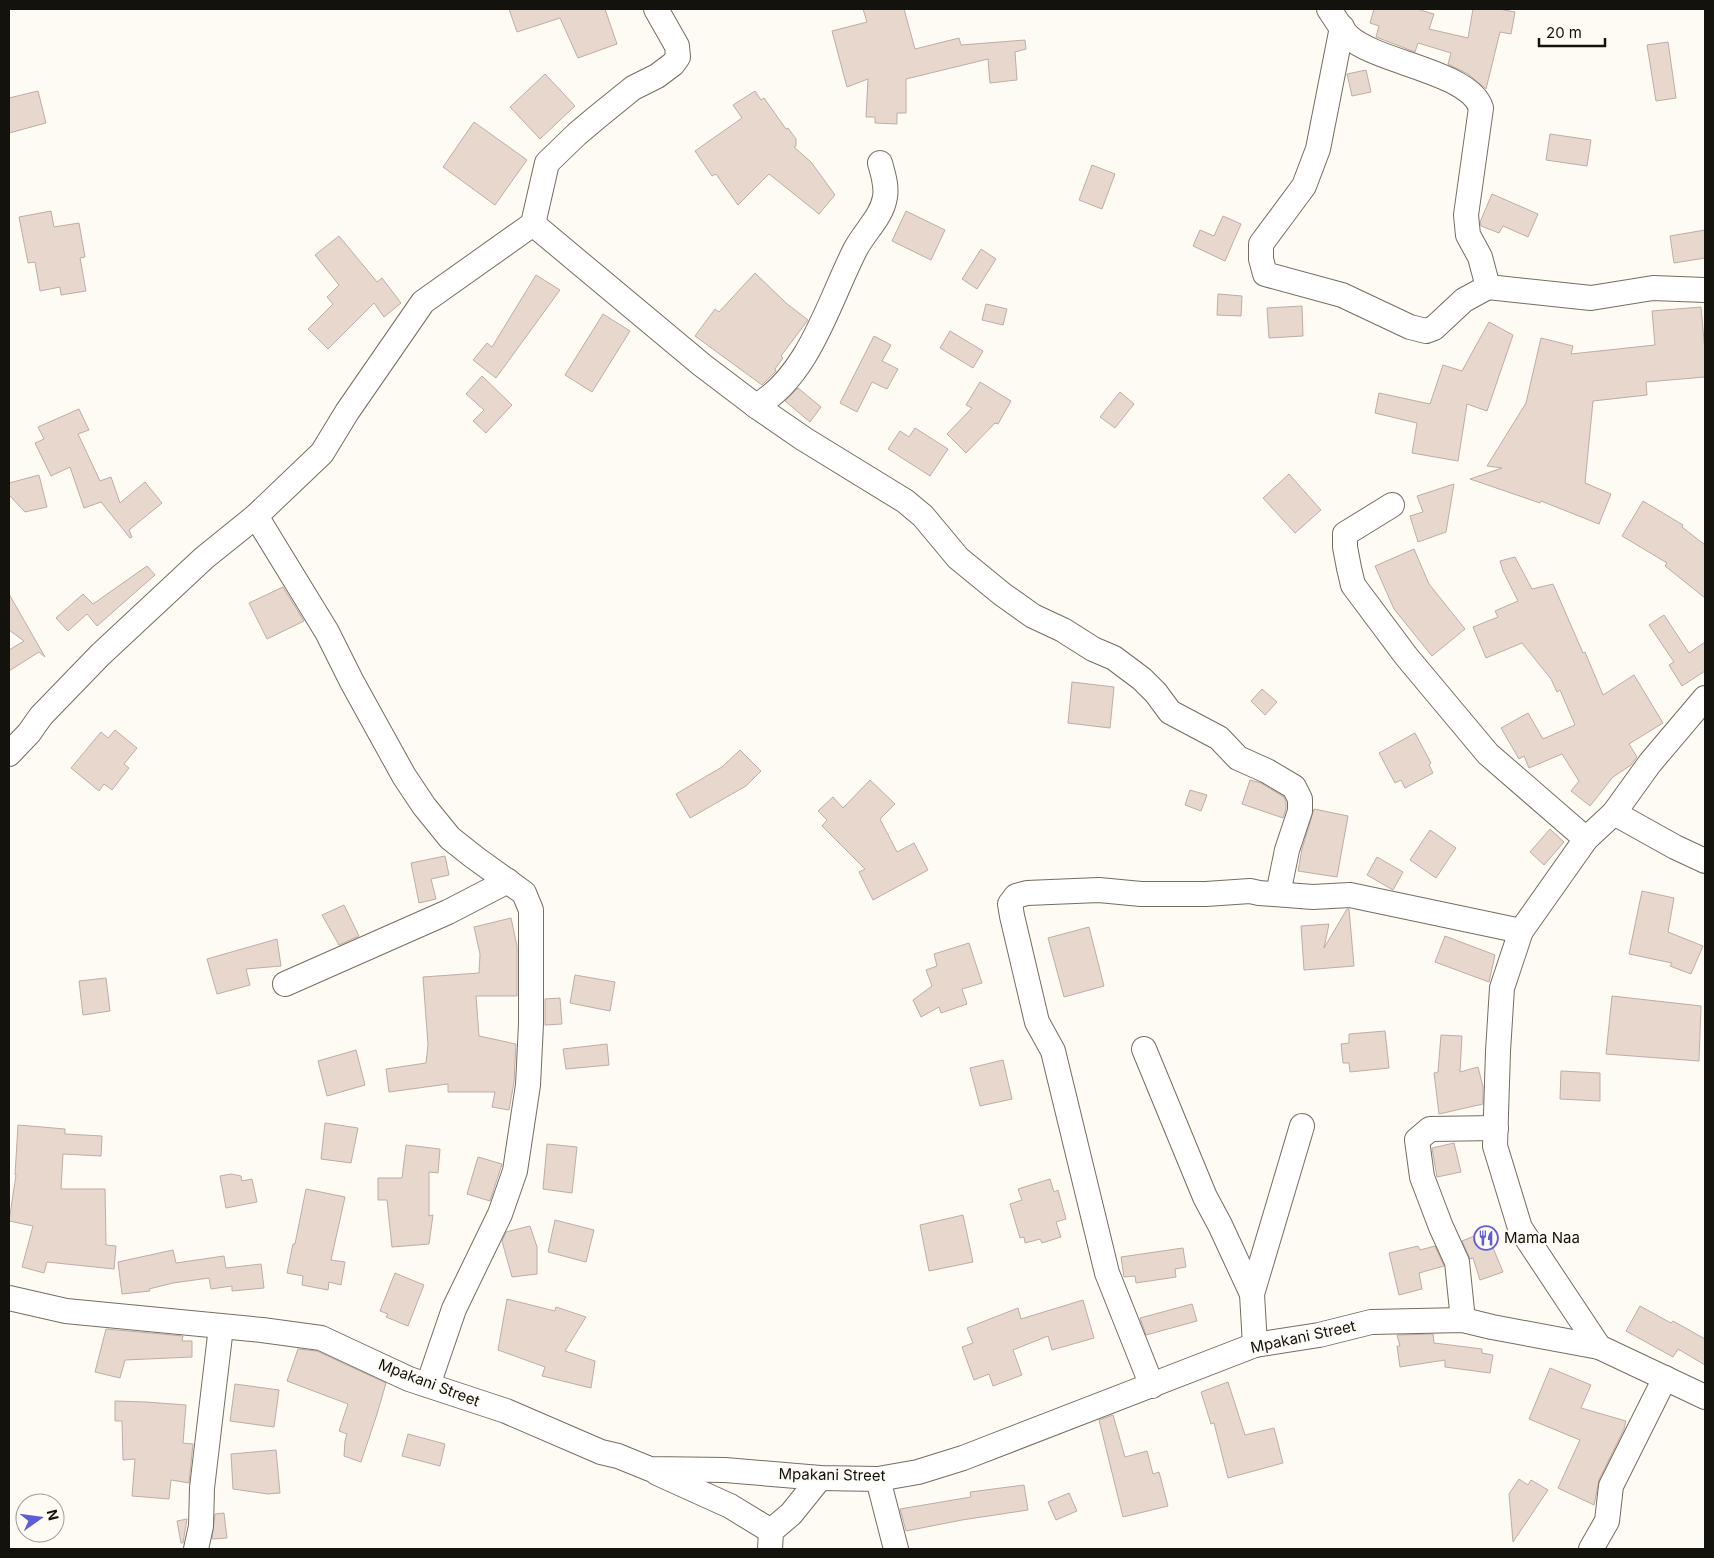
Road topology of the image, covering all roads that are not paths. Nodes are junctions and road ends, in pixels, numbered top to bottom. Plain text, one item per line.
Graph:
1 (656, 9) edge
2 (1335, 18) edge
3 (880, 163) dead end
4 (533, 224) junction
5 (1488, 287) junction
6 (1705, 290) edge
7 (756, 406) junction
8 (1392, 504) dead end
9 (256, 516) junction
10 (1705, 698) edge
11 (9, 754) edge
12 (1614, 813) junction
13 (1586, 839) junction
14 (1705, 861) edge
15 (508, 881) junction
16 (1278, 894) junction
17 (1521, 931) junction
18 (285, 984) dead end
19 (1144, 1049) dead end
20 (1302, 1126) dead end
21 (1496, 1128) junction
22 (1252, 1294) junction
23 (9, 1298) edge
24 (1463, 1320) junction
25 (221, 1327) junction
26 (1255, 1345) junction
27 (1598, 1347) junction
28 (1665, 1378) junction
29 (428, 1385) junction
30 (1152, 1386) junction
31 (1705, 1397) edge
32 (650, 1469) junction
33 (820, 1478) junction
34 (878, 1479) junction
35 (770, 1540) edge
36 (196, 1549) edge
37 (896, 1549) edge
38 (1591, 1549) edge

1 - 4 street
2 - 5 street
2 - 5 street
3 - 7 street
4 - 7 street
4 - 9 street
5 - 6 street
7 - 16 street
8 - 13 street
9 - 11 street
9 - 15 street
10 - 12 street
12 - 13 street
12 - 14 street
13 - 17 street
15 - 18 street
15 - 29 street
16 - 17 street
16 - 30 street
17 - 21 street
19 - 22 street
20 - 22 street
21 - 24 street
21 - 27 street
22 - 26 street
23 - 25 street, Mpakani Street
24 - 26 street, Mpakani Street
24 - 27 street, Mpakani Street
25 - 29 street, Mpakani Street
25 - 36 street
26 - 30 street, Mpakani Street
27 - 28 street, Mpakani Street
28 - 31 street, Mpakani Street
28 - 38 street
29 - 32 street, Mpakani Street
30 - 34 street, Mpakani Street
32 - 33 street, Mpakani Street
32 - 35 street
33 - 34 street, Mpakani Street
33 - 35 street
34 - 37 street

